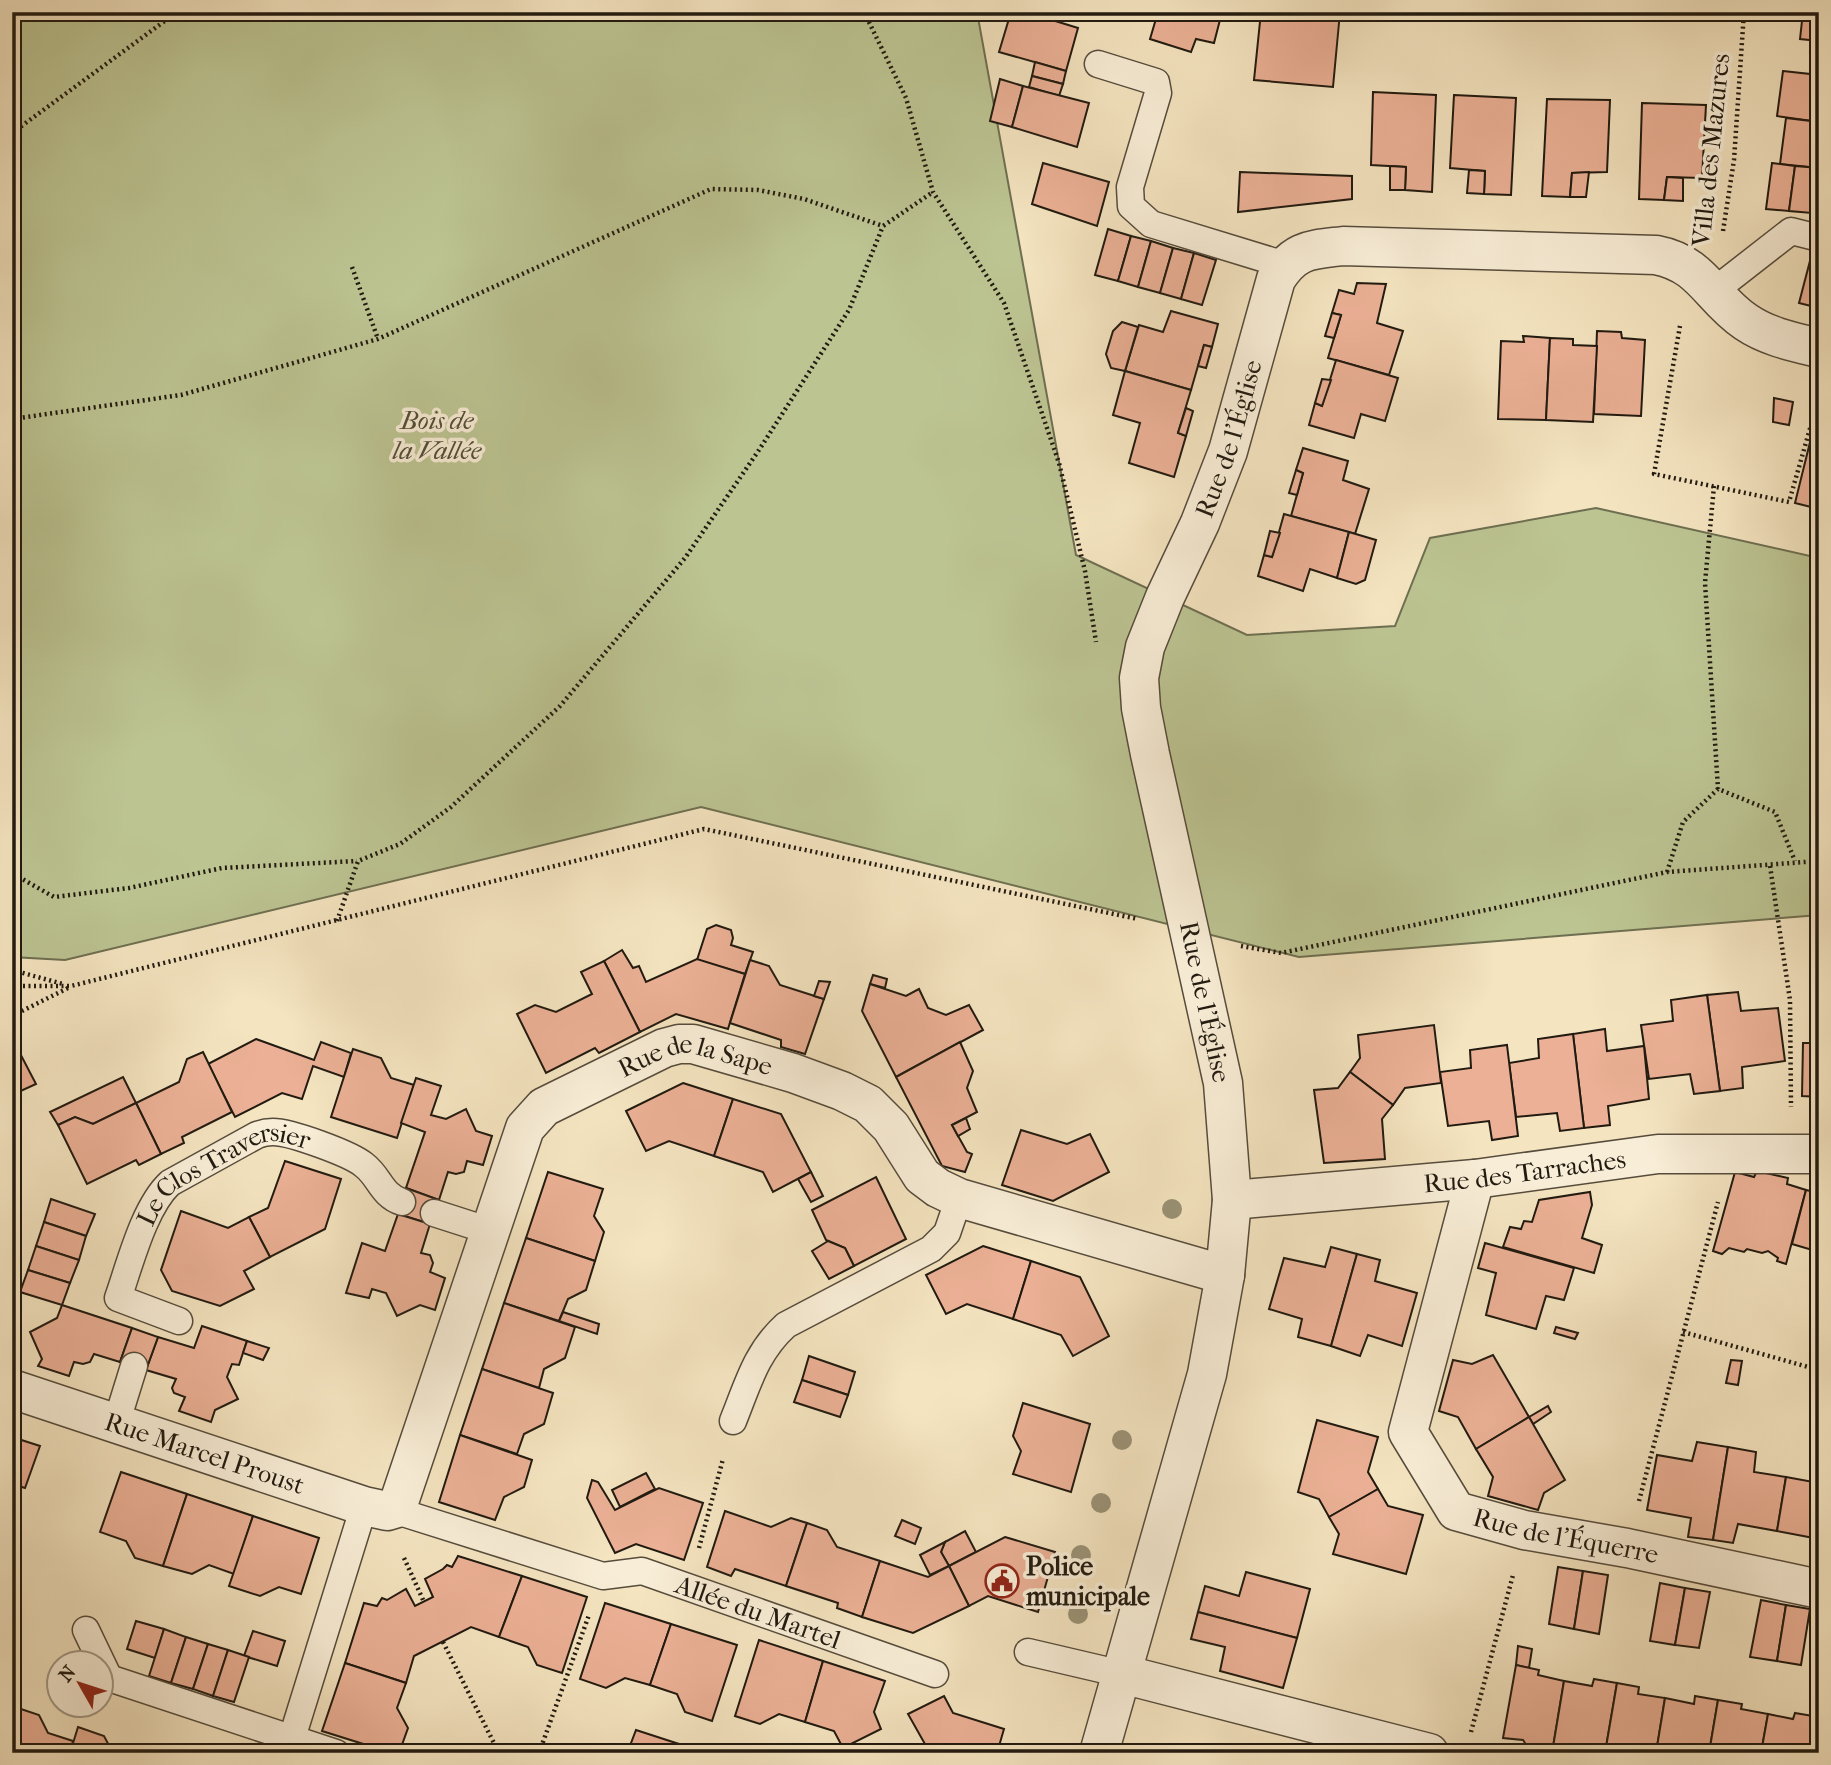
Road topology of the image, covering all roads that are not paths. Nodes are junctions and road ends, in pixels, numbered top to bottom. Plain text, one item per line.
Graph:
1 (1098, 64) dead end
2 (1819, 238) edge
3 (1285, 265) junction
4 (1714, 291) junction
5 (1819, 348) edge
6 (1805, 1154) edge
7 (1475, 1179) junction
8 (959, 1198) junction
9 (1232, 1200) junction
10 (402, 1202) dead end
11 (434, 1213) dead end
12 (490, 1231) junction
13 (1225, 1275) junction
14 (179, 1321) dead end
15 (134, 1366) dead end
16 (12, 1389) edge
17 (733, 1421) road end
18 (116, 1424) junction
19 (381, 1507) junction
20 (1819, 1589) edge
21 (86, 1630) dead end
22 (1028, 1652) dead end
23 (935, 1674) dead end
24 (1122, 1674) junction
25 (292, 1738) junction
26 (336, 1753) edge
27 (1099, 1753) edge
28 (1429, 1753) edge

1 - 3 lane
2 - 4 lane
3 - 4 street
3 - 9 street, Rue de l'Église
4 - 5 street
6 - 7 street, Rue des Tarraches
7 - 9 street, Rue des Tarraches
7 - 20 street, Rue de l'Équerre
8 - 12 street, Rue de la Sape
8 - 13 street, Rue de la Sape
8 - 17 lane
9 - 13 street, Rue de l'Église
10 - 14 lane, Le Clos Traversier
11 - 12 lane
12 - 19 street, Rue de la Sape
13 - 24 street, Rue de l'Église
15 - 18 lane
16 - 18 street, Rue Marcel Proust
18 - 19 street, Rue Marcel Proust
19 - 23 lane, Allée du Martel
19 - 25 lane
21 - 25 lane
22 - 24 lane
24 - 27 street, Rue de l'Église
24 - 28 street
25 - 26 lane

